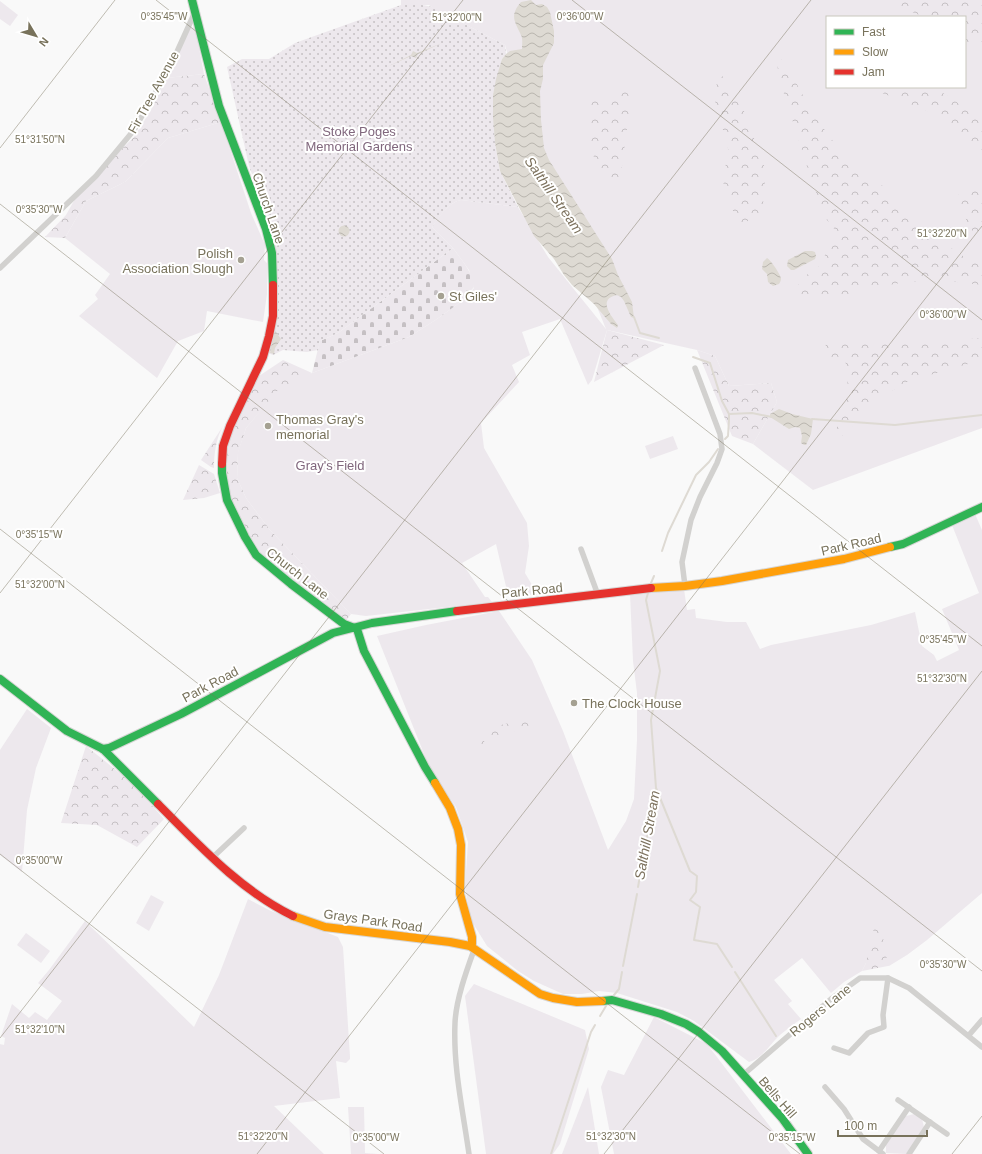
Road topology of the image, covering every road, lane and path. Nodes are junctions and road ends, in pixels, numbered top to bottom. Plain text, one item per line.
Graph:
1 (192, 0) edge
2 (196, 11) junction
3 (0, 268) edge
4 (695, 368) dead end
5 (982, 507) edge
6 (581, 549) dead end
7 (685, 586) junction
8 (598, 595) junction
9 (353, 627) junction
10 (0, 679) edge
11 (103, 749) junction
12 (244, 828) dead end
13 (212, 858) junction
14 (472, 948) junction
15 (888, 978) junction
16 (982, 1020) edge
17 (969, 1036) junction
18 (982, 1047) edge
19 (834, 1048) dead end
20 (743, 1075) junction
21 (825, 1087) dead end
22 (898, 1100) dead end
23 (909, 1107) junction
24 (930, 1122) junction
25 (947, 1134) dead end
26 (881, 1152) edge
27 (469, 1154) edge
28 (808, 1154) edge
29 (908, 1154) edge

1 - 2 main road, Church Lane
2 - 3 street, Fir Tree Avenue
2 - 9 main road, Church Lane
4 - 7 street
5 - 7 main road, Park Road
6 - 8 street
7 - 8 main road, Park Road
8 - 9 main road, Park Road
9 - 11 main road, Park Road
9 - 14 main road
10 - 11 main road, Grays Park Road
11 - 13 main road, Grays Park Road
12 - 13 street
13 - 14 main road, Grays Park Road
14 - 20 main road, Grays Park Road
14 - 27 street
15 - 17 street, Rogers Lane
15 - 19 street
15 - 20 street, Rogers Lane
16 - 17 street
17 - 18 street, Rogers Lane
20 - 28 main road, Bells Hill
21 - 26 street
22 - 23 street
23 - 24 street
23 - 26 street
24 - 25 street
24 - 29 street

